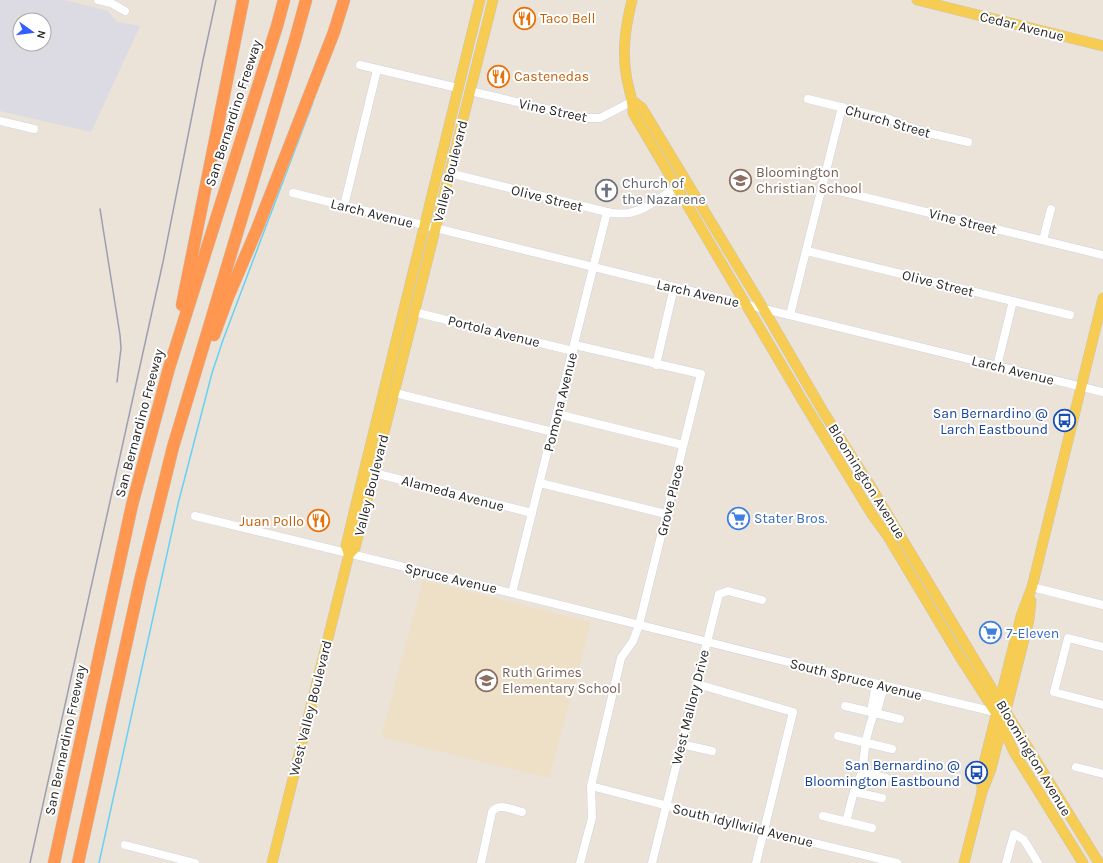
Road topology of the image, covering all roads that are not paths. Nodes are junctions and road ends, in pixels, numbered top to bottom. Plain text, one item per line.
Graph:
1 (98, 0) edge
2 (243, 0) edge
3 (284, 0) edge
4 (306, 0) edge
5 (344, 0) edge
6 (480, 0) edge
7 (494, 0) edge
8 (917, 0) edge
9 (631, 2) edge
10 (125, 11) dead end
11 (1103, 46) edge
12 (360, 65) dead end
13 (377, 70) junction
14 (458, 88) junction
15 (470, 91) junction
16 (808, 98) dead end
17 (633, 101) junction
18 (842, 107) junction
19 (0, 121) edge
20 (34, 129) dead end
21 (968, 142) dead end
22 (449, 173) junction
23 (686, 182) junction
24 (823, 186) junction
25 (677, 187) junction
26 (293, 193) dead end
27 (344, 206) junction
28 (1051, 209) dead end
29 (607, 212) junction
30 (425, 226) junction
31 (435, 229) junction
32 (1043, 240) junction
33 (807, 251) junction
34 (1103, 255) edge
35 (594, 268) junction
36 (674, 287) junction
37 (1103, 298) edge
38 (1013, 301) junction
39 (747, 304) junction
40 (763, 308) junction
41 (414, 312) junction
42 (790, 315) junction
43 (1070, 315) dead end
44 (574, 348) junction
45 (656, 365) junction
46 (997, 366) junction
47 (169, 368) junction
48 (700, 374) joint
49 (1081, 386) junction
50 (1103, 392) edge
51 (395, 393) junction
52 (557, 414) junction
53 (552, 432) junction
54 (175, 441) junction
55 (683, 445) junction
56 (847, 447) junction
57 (836, 454) junction
58 (374, 473) junction
59 (540, 483) junction
60 (532, 513) junction
61 (666, 514) junction
62 (195, 516) dead end
63 (887, 535) junction
64 (349, 554) junction
65 (917, 563) junction
66 (1032, 587) junction
67 (512, 593) junction
68 (762, 600) dead end
69 (1103, 605) edge
70 (639, 625) junction
71 (706, 642) junction
72 (1103, 647) edge
73 (1006, 673) junction
74 (984, 675) junction
75 (697, 684) junction
76 (880, 685) junction
77 (999, 700) junction
78 (1103, 705) edge
79 (845, 706) dead end
80 (1001, 712) junction
81 (874, 713) junction
82 (900, 719) dead end
83 (1002, 727) junction
84 (838, 736) dead end
85 (866, 742) junction
86 (681, 744) junction
87 (892, 749) dead end
88 (712, 751) dead end
89 (1014, 752) junction
90 (995, 754) junction
91 (1076, 767) dead end
92 (862, 772) junction
93 (1103, 774) edge
94 (886, 778) dead end
95 (590, 786) junction
96 (854, 792) junction
97 (982, 792) junction
98 (882, 798) dead end
99 (666, 806) junction
100 (522, 812) dead end
101 (823, 816) dead end
102 (846, 822) junction
103 (872, 828) dead end
104 (764, 831) junction
105 (125, 845) dead end
106 (891, 862) edge
107 (54, 863) edge
108 (78, 863) edge
109 (194, 863) edge
110 (272, 863) edge
111 (481, 863) edge
112 (580, 863) edge
113 (652, 863) edge
114 (756, 863) edge
115 (964, 863) edge
116 (1006, 863) edge
117 (1038, 863) edge
118 (1083, 863) edge
119 (1099, 863) edge

1 - 10 street
2 - 47 highway
3 - 47 highway, San Bernardino Freeway
4 - 54 highway
5 - 54 highway
6 - 14 main road, Valley Boulevard
7 - 15 main road, Valley Boulevard
8 - 11 main road, Cedar Avenue
9 - 17 main road, Bloomington Avenue
12 - 13 street
13 - 14 street
13 - 27 street
14 - 30 main road, Valley Boulevard
15 - 17 street, Vine Street
15 - 22 main road, Valley Boulevard
16 - 18 street, Church Street
17 - 23 main road, Bloomington Avenue
17 - 25 main road, Bloomington Avenue
18 - 21 street, Church Street
18 - 24 street
19 - 20 street
22 - 29 street, Olive Street
22 - 31 main road, Valley Boulevard
23 - 25 street, Olive Street
23 - 40 main road, Bloomington Avenue
24 - 32 street, Vine Street
24 - 33 street
25 - 29 street, Olive Street
25 - 39 main road, Bloomington Avenue
26 - 27 street, Larch Avenue
27 - 30 street, Larch Avenue
28 - 32 street
29 - 35 street, Pomona Avenue
30 - 31 street, Larch Avenue
30 - 64 main road, Valley Boulevard
31 - 35 street, Larch Avenue
31 - 41 main road, Valley Boulevard
32 - 34 street, Vine Street
33 - 38 street, Olive Street
33 - 42 street
35 - 36 street, Larch Avenue
35 - 44 street, Pomona Avenue
36 - 39 street, Larch Avenue
36 - 45 street
37 - 49 main road
38 - 43 street, Olive Street
38 - 46 street
39 - 40 street, Larch Avenue
39 - 57 main road, Bloomington Avenue
40 - 42 street, Larch Avenue
40 - 56 main road, Bloomington Avenue
41 - 44 street, Portola Avenue
41 - 51 main road, Valley Boulevard
42 - 46 street, Larch Avenue
44 - 45 street, Portola Avenue
44 - 52 street, Pomona Avenue
45 - 48 street, Portola Avenue
46 - 49 street, Larch Avenue
47 - 107 highway, San Bernardino Freeway
48 - 55 street, Grove Place
49 - 50 street, Larch Avenue
49 - 66 main road
51 - 53 street
51 - 58 main road, Valley Boulevard
52 - 53 street, Pomona Avenue
52 - 55 street
53 - 59 street, Pomona Avenue
54 - 108 highway
55 - 61 street, Grove Place
56 - 57 main road
56 - 65 main road, Bloomington Avenue
57 - 63 main road, Bloomington Avenue
58 - 60 street, Alameda Avenue
58 - 64 main road, Valley Boulevard
59 - 60 street, Pomona Avenue
59 - 61 street
60 - 67 street, Pomona Avenue
61 - 70 street, Grove Place
62 - 64 street, Spruce Avenue
63 - 65 main road
63 - 80 main road, Bloomington Avenue
64 - 67 street, Spruce Avenue
64 - 110 main road, West Valley Boulevard
65 - 74 main road, Bloomington Avenue
66 - 69 street
66 - 73 main road
66 - 80 main road
67 - 70 street, Spruce Avenue
68 - 71 street, West Mallory Drive
70 - 71 street, Spruce Avenue
70 - 95 street, Grove Place
71 - 75 street, West Mallory Drive
71 - 76 street, South Spruce Avenue
72 - 78 street
73 - 74 main road
73 - 77 main road
74 - 77 main road, Bloomington Avenue
75 - 86 street, West Mallory Drive
75 - 104 street
76 - 80 street, South Spruce Avenue
76 - 81 street
77 - 80 main road, Bloomington Avenue
79 - 81 street
80 - 83 main road
80 - 97 main road
80 - 119 main road, Bloomington Avenue
81 - 82 street
81 - 85 street
83 - 89 main road, Bloomington Avenue
83 - 90 main road
84 - 85 street
85 - 87 street
85 - 92 street
86 - 88 street
86 - 99 street, West Mallory Drive
89 - 90 main road
89 - 118 main road, Bloomington Avenue
90 - 97 main road
91 - 93 street
92 - 94 street
92 - 96 street
95 - 99 street, South Idyllwild Avenue
95 - 112 street, Grove Place
96 - 98 street
96 - 102 street
97 - 115 main road
99 - 104 street, South Idyllwild Avenue
99 - 113 street, West Mallory Drive
100 - 111 street
101 - 102 street
102 - 103 street
104 - 106 street, South Idyllwild Avenue
104 - 114 street
105 - 109 street
116 - 117 street

